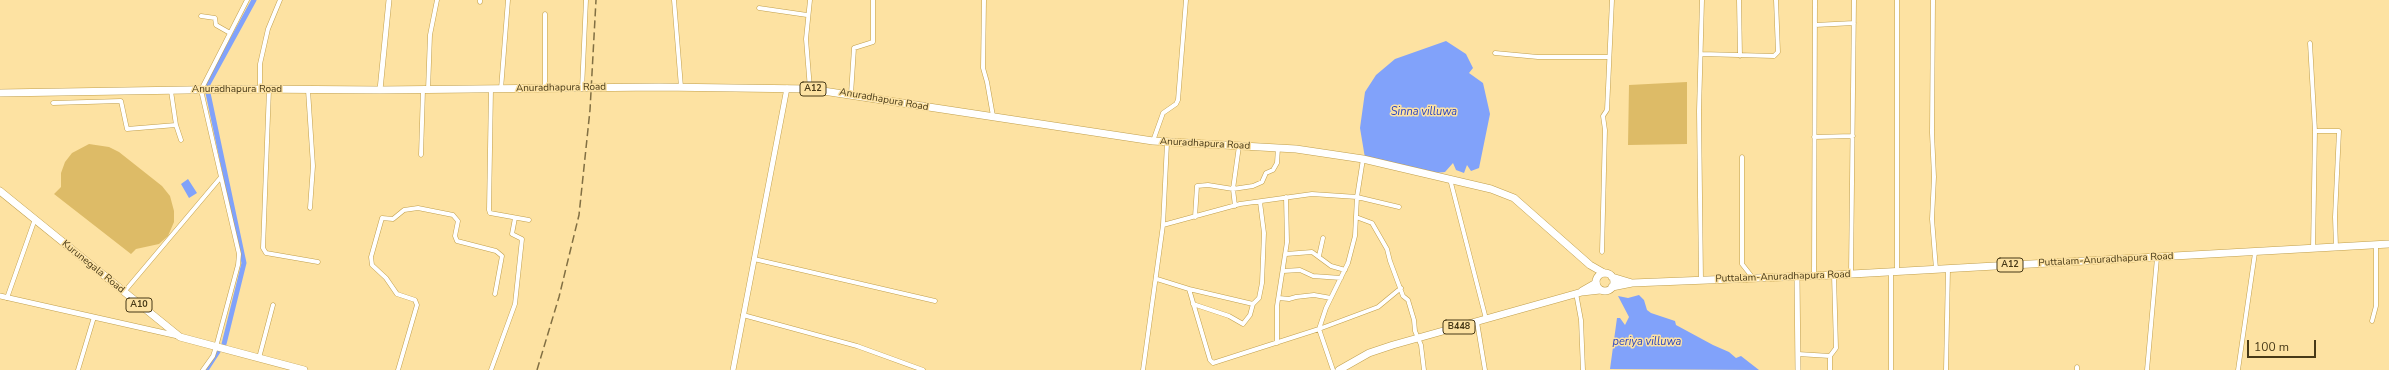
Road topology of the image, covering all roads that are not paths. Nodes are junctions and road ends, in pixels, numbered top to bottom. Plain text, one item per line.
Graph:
1 (247, 0) edge
2 (280, 0) edge
3 (389, 0) edge
4 (437, 0) edge
5 (508, 0) edge
6 (586, 0) edge
7 (674, 0) edge
8 (810, 0) edge
9 (873, 0) edge
10 (984, 0) edge
11 (1186, 0) edge
12 (1612, 0) edge
13 (1702, 0) edge
14 (1739, 0) edge
15 (1776, 0) edge
16 (1815, 0) edge
17 (1854, 0) edge
18 (1897, 0) edge
19 (1933, 0) edge
20 (759, 8) dead end
21 (545, 14) dead end
22 (807, 15) junction
23 (201, 16) dead end
24 (1854, 23) junction
25 (1814, 25) junction
26 (230, 33) junction
27 (2310, 43) dead end
28 (1495, 53) dead end
29 (1702, 54) junction
30 (1740, 56) junction
31 (1608, 57) junction
32 (682, 87) junction
33 (787, 88) junction
34 (260, 89) junction
35 (269, 89) junction
36 (491, 89) junction
37 (501, 89) junction
38 (545, 89) junction
39 (582, 89) junction
40 (810, 89) junction
41 (201, 90) junction
42 (308, 90) junction
43 (380, 90) junction
44 (425, 90) junction
45 (171, 91) junction
46 (0, 93) edge
47 (851, 94) junction
48 (53, 103) dead end
49 (992, 116) junction
50 (176, 125) junction
51 (2315, 131) junction
52 (1853, 136) junction
53 (1814, 137) junction
54 (181, 140) dead end
55 (1153, 141) junction
56 (1167, 143) junction
57 (1239, 146) junction
58 (1278, 148) junction
59 (422, 155) dead end
60 (1742, 157) dead end
61 (1363, 159) junction
62 (221, 177) junction
63 (1450, 179) junction
64 (1233, 189) junction
65 (0, 191) edge
66 (1286, 197) junction
67 (1357, 197) junction
68 (1260, 202) junction
69 (1235, 206) junction
70 (1399, 207) dead end
71 (310, 208) dead end
72 (1195, 216) junction
73 (1356, 216) junction
74 (515, 218) junction
75 (35, 219) junction
76 (529, 220) dead end
77 (1163, 225) junction
78 (1323, 238) dead end
79 (2389, 244) edge
80 (2376, 245) junction
81 (2336, 248) junction
82 (2313, 249) junction
83 (1602, 252) dead end
84 (2255, 253) junction
85 (1286, 254) junction
86 (1319, 256) junction
87 (2157, 258) junction
88 (754, 259) junction
89 (318, 262) dead end
90 (1590, 265) junction
91 (1948, 269) junction
92 (1345, 270) junction
93 (1936, 270) junction
94 (1284, 271) junction
95 (1894, 272) junction
96 (1604, 274) junction
97 (1851, 274) junction
98 (1834, 275) junction
99 (1814, 276) junction
100 (1612, 277) junction
101 (1797, 277) junction
102 (1341, 278) junction
103 (1753, 278) junction
104 (1157, 279) junction
105 (1701, 280) junction
106 (1596, 282) junction
107 (1632, 283) junction
108 (1612, 287) junction
109 (1401, 288) junction
110 (1189, 289) junction
111 (1600, 290) junction
112 (124, 292) junction
113 (1579, 292) junction
114 (495, 294) dead end
115 (0, 296) edge
116 (7, 298) junction
117 (1279, 298) junction
118 (1331, 298) junction
119 (935, 301) dead end
120 (1193, 304) junction
121 (1253, 304) junction
122 (273, 305) dead end
123 (743, 315) junction
124 (94, 317) junction
125 (1486, 320) junction
126 (2372, 321) dead end
127 (1477, 322) junction
128 (1319, 329) junction
129 (180, 337) junction
130 (1418, 338) junction
131 (1277, 343) junction
132 (216, 346) junction
133 (1798, 354) junction
134 (1830, 356) junction
135 (259, 358) junction
136 (78, 370) edge
137 (203, 370) edge
138 (304, 370) edge
139 (398, 370) edge
140 (490, 370) edge
141 (733, 370) edge
142 (923, 370) edge
143 (1143, 370) edge
144 (1333, 370) edge
145 (1339, 370) edge
146 (1424, 370) edge
147 (1485, 370) edge
148 (1583, 370) edge
149 (1798, 370) edge
150 (1830, 370) edge
151 (1891, 370) edge
152 (1946, 370) edge
153 (2147, 370) edge
154 (2238, 370) edge

1 - 26 street
2 - 34 street
3 - 43 street
4 - 44 street
5 - 37 street
6 - 39 street
7 - 32 street
8 - 22 street
9 - 47 street
10 - 49 street
11 - 55 street
12 - 31 street
13 - 29 street
14 - 30 street
15 - 30 street
16 - 25 street
17 - 24 street
18 - 95 street
19 - 93 street
20 - 22 street
21 - 38 street
22 - 40 street
23 - 26 street
24 - 25 street
24 - 52 street
25 - 53 street
26 - 41 street
27 - 51 street
28 - 31 street
29 - 30 street
29 - 105 street
31 - 83 street
32 - 33 main road, Anuradhapura Road / A12
32 - 39 main road, Anuradhapura Road / A12
33 - 40 main road, Anuradhapura Road / A12
33 - 88 street
34 - 35 main road, Anuradhapura Road / A12
34 - 41 main road, Anuradhapura Road / A12
35 - 42 main road, Anuradhapura Road / A12
35 - 89 street
36 - 37 main road, Anuradhapura Road / A12
36 - 44 main road, Anuradhapura Road / A12
36 - 74 street
37 - 38 main road, Anuradhapura Road / A12
38 - 39 main road, Anuradhapura Road / A12
40 - 47 main road, Anuradhapura Road / A12
41 - 45 main road, Anuradhapura Road / A12
41 - 62 street
42 - 43 main road, Anuradhapura Road / A12
42 - 71 street
43 - 44 main road, Anuradhapura Road / A12
44 - 59 street
45 - 46 main road, Anuradhapura Road / A12
45 - 50 street
47 - 49 main road, Anuradhapura Road / A12
48 - 50 street
49 - 55 main road, Anuradhapura Road / A12
50 - 54 street
51 - 81 street
51 - 82 street
52 - 53 street
52 - 97 street
53 - 99 street
55 - 56 main road, Anuradhapura Road / A12
56 - 57 main road, Anuradhapura Road / A12
56 - 77 street
57 - 58 main road, Anuradhapura Road / A12
57 - 64 street
58 - 61 main road, Anuradhapura Road / A12
58 - 64 street
60 - 103 street
61 - 63 main road, Anuradhapura Road / A12
61 - 67 street
62 - 112 street
62 - 132 street
63 - 90 main road, Anuradhapura Road / A12
63 - 125 street
64 - 69 street
64 - 72 street
65 - 75 main road, Kurunegala Road / A10
66 - 67 street
66 - 68 street
66 - 85 street
67 - 70 street
67 - 73 street
68 - 69 street
68 - 121 street
69 - 72 street
72 - 77 street
73 - 92 street
73 - 109 street
74 - 76 street
74 - 140 street
75 - 112 main road, Kurunegala Road / A10
75 - 116 street
77 - 104 street
78 - 86 street
79 - 80 main road, Puttalam-Anuradhapura Road / A12
80 - 81 main road, Puttalam-Anuradhapura Road / A12
80 - 126 street
81 - 82 main road, Puttalam-Anuradhapura Road / A12
82 - 84 main road, Puttalam-Anuradhapura Road / A12
84 - 87 main road, Puttalam-Anuradhapura Road / A12
84 - 154 street
85 - 86 street
85 - 94 street
86 - 92 street
87 - 91 main road, Puttalam-Anuradhapura Road / A12
87 - 153 street
88 - 119 street
88 - 123 street
90 - 96 main road, Anuradhapura Road / A12
90 - 106 main road, Anuradhapura Road / A12
91 - 93 main road, Puttalam-Anuradhapura Road / A12
91 - 152 street
92 - 102 street
93 - 95 main road, Puttalam-Anuradhapura Road / A12
94 - 102 street
94 - 117 street
95 - 97 main road, Puttalam-Anuradhapura Road / A12
95 - 151 street
96 - 100 main road
96 - 106 main road
97 - 98 main road, Puttalam-Anuradhapura Road / A12
98 - 99 main road, Puttalam-Anuradhapura Road / A12
98 - 134 street
99 - 101 main road, Puttalam-Anuradhapura Road / A12
100 - 107 main road, A12
100 - 108 main road
101 - 103 main road, Puttalam-Anuradhapura Road / A12
101 - 133 street
102 - 118 street
103 - 105 main road, Puttalam-Anuradhapura Road / A12
104 - 110 street
104 - 143 street
105 - 107 main road, Puttalam-Anuradhapura Road / A12
106 - 111 main road
106 - 113 main road, B448
107 - 108 main road, A12
108 - 111 main road
109 - 128 street
109 - 130 street
110 - 120 street
110 - 121 street
111 - 113 main road, B448
112 - 129 main road, Kurunegala Road / A10
113 - 125 main road, B448
113 - 148 street
114 - 139 street
115 - 116 street
116 - 124 street
117 - 118 street
117 - 131 street
118 - 128 street
120 - 121 street
120 - 131 street
122 - 135 street
123 - 141 street
123 - 142 street
124 - 129 street
124 - 136 street
125 - 127 main road, B448
127 - 130 main road, B448
127 - 147 street
128 - 131 street
128 - 144 street
129 - 132 main road, Kurunegala Road / A10
130 - 145 main road, B448
130 - 146 street
132 - 135 main road, Kurunegala Road / A10
132 - 137 street
133 - 134 street
133 - 149 street
134 - 150 street
135 - 138 main road, Kurunegala Road / A10

